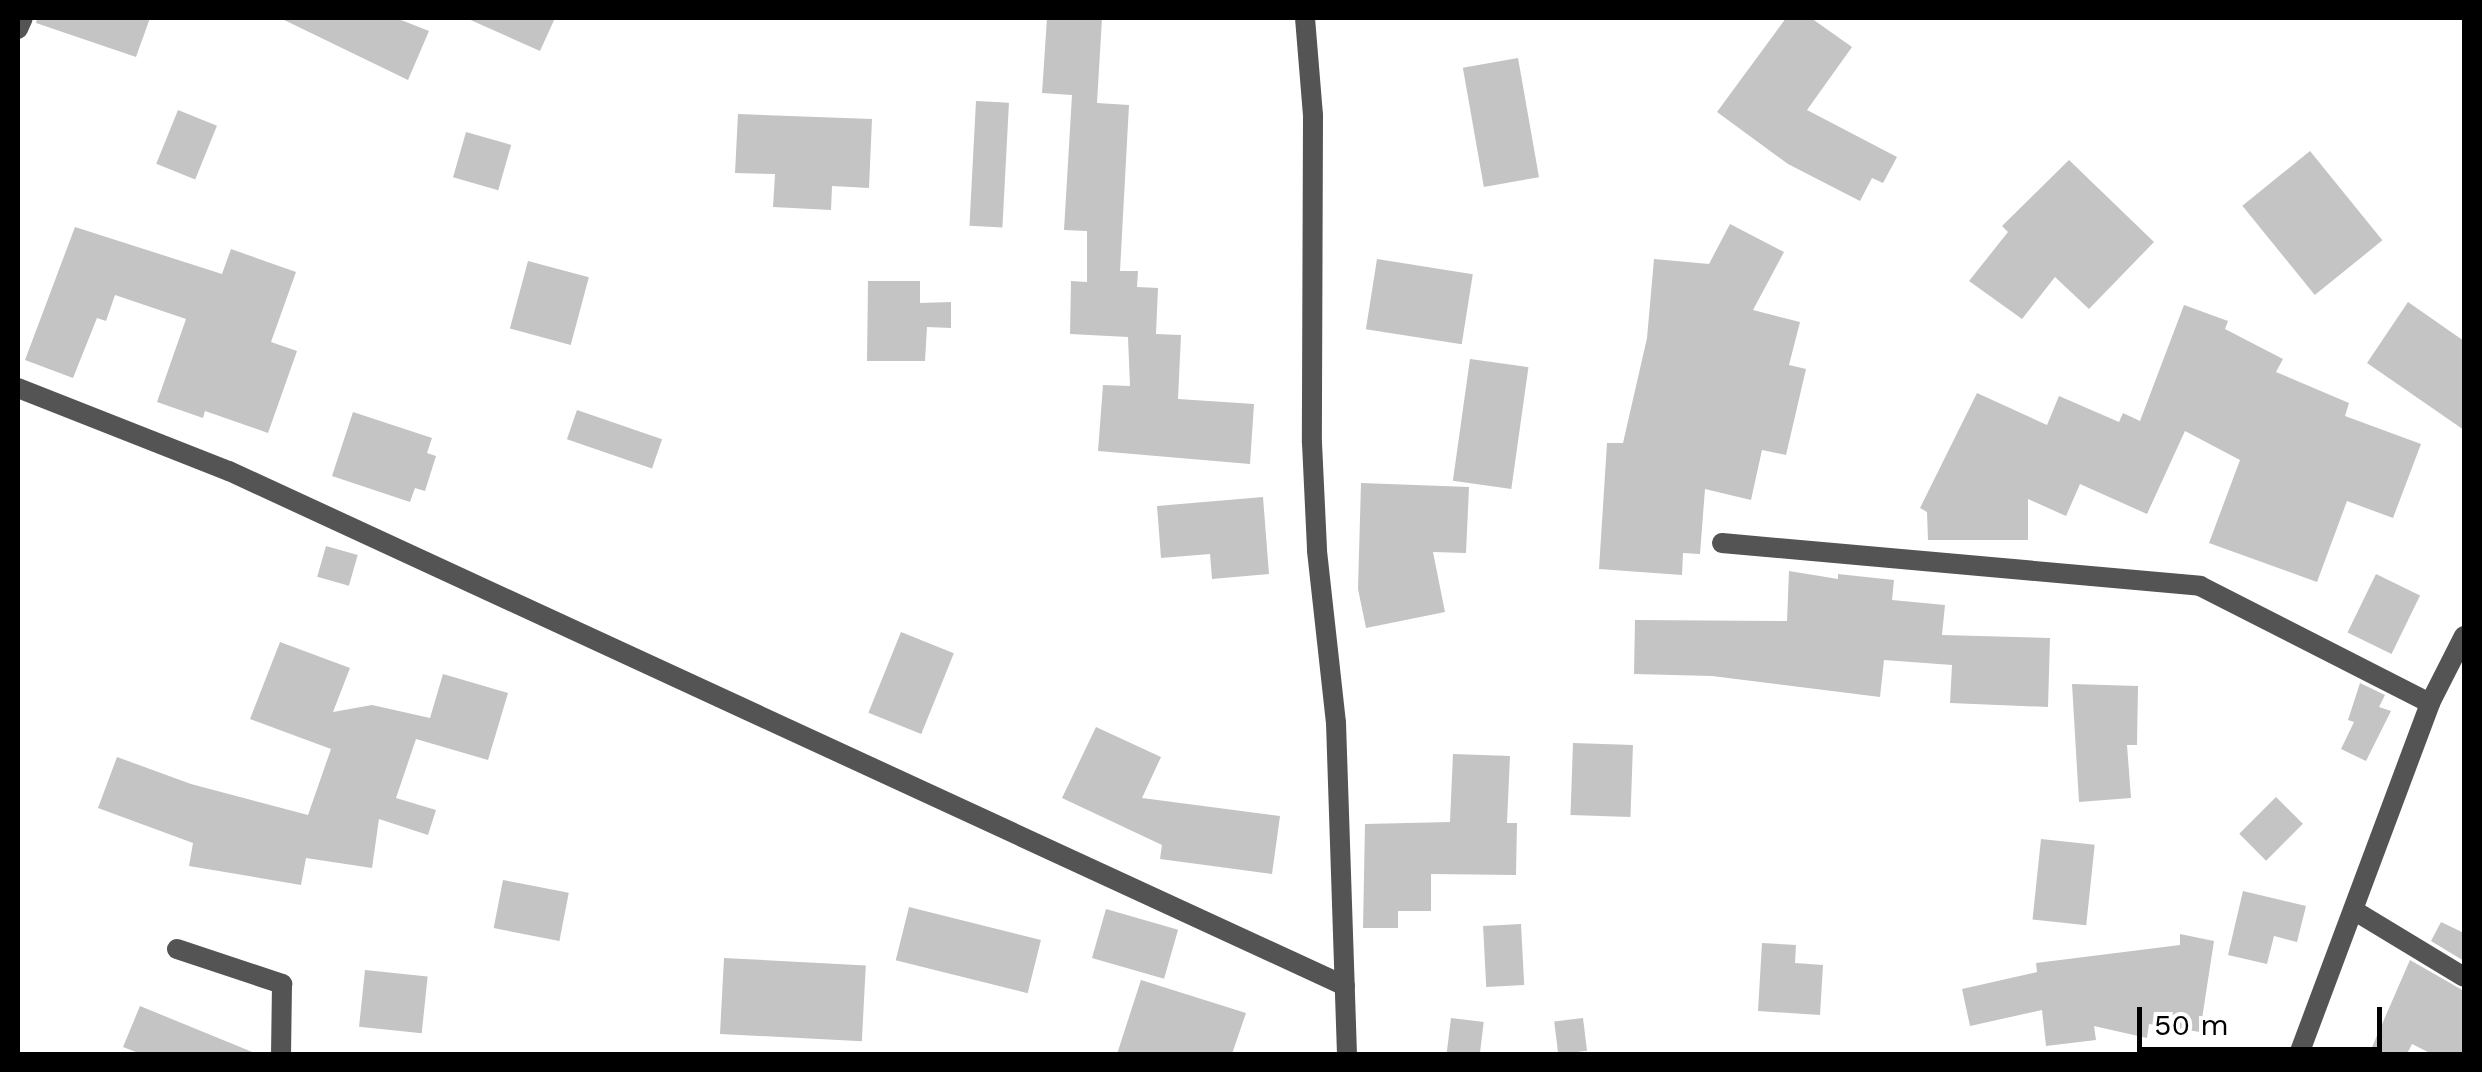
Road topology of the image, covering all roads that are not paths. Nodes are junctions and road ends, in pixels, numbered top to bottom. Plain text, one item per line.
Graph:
1 (23, 18) edge
2 (1305, 18) edge
3 (18, 30) edge
4 (18, 388) edge
5 (1722, 544) dead end
6 (2464, 636) edge
7 (2430, 703) junction
8 (2355, 911) junction
9 (178, 949) dead end
10 (2464, 977) edge
11 (1345, 986) junction
12 (281, 1054) edge
13 (1347, 1054) edge
14 (2299, 1054) edge

1 - 3 street
2 - 11 street
4 - 11 street
5 - 7 street
6 - 7 street
7 - 8 street
8 - 10 street
8 - 14 street
9 - 12 street
11 - 13 street

